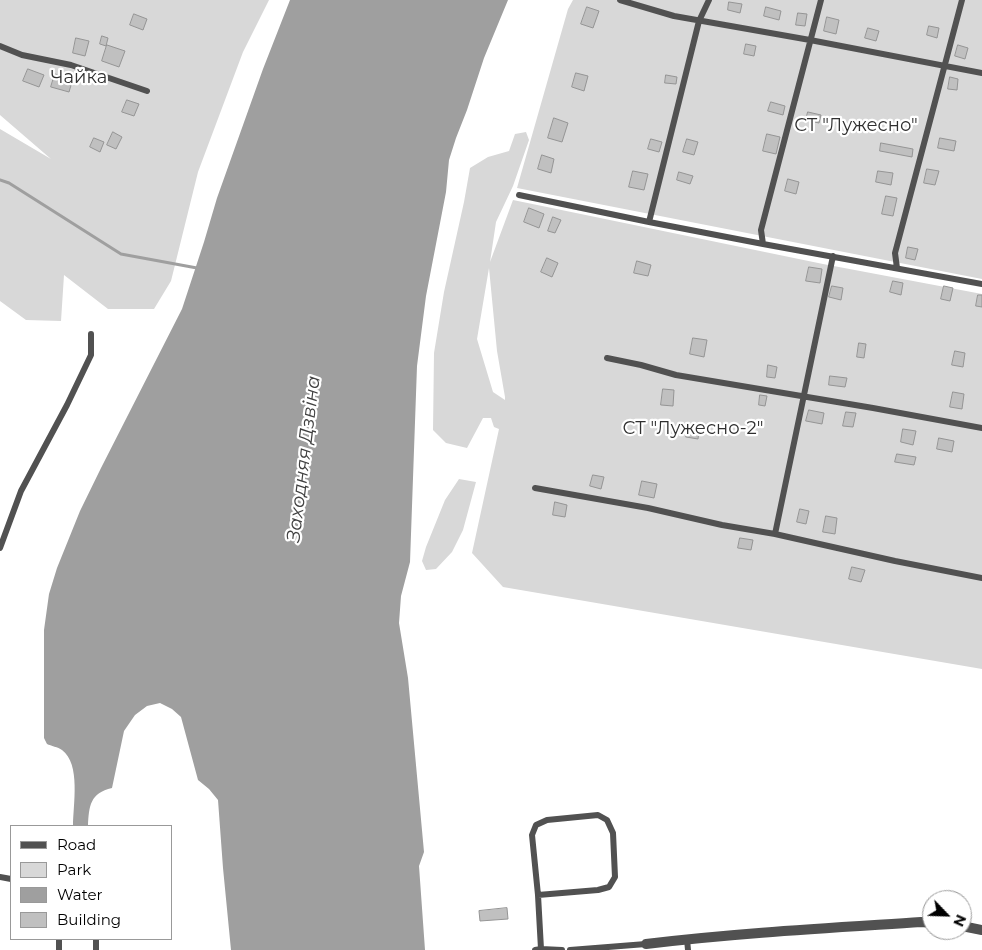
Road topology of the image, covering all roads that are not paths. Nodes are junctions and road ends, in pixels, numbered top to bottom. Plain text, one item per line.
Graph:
1 (620, 0) edge
2 (709, 0) edge
3 (821, 0) edge
4 (962, 0) edge
5 (699, 21) junction
6 (810, 40) junction
7 (0, 46) edge
8 (944, 66) junction
9 (982, 73) edge
10 (147, 91) dead end
11 (519, 195) dead end
12 (649, 222) junction
13 (763, 244) junction
14 (833, 256) junction
15 (897, 268) junction
16 (982, 284) edge
17 (91, 334) dead end
18 (607, 358) dead end
19 (803, 397) junction
20 (982, 428) edge
21 (535, 488) dead end
22 (775, 534) junction
23 (0, 548) edge
24 (982, 578) edge
25 (538, 894) junction
26 (922, 922) edge
27 (687, 939) junction
28 (646, 944) joint
29 (614, 948) edge
30 (538, 949) edge
31 (562, 950) edge
32 (570, 950) edge
33 (688, 950) edge

1 - 5 lane
2 - 5 lane
3 - 6 lane
4 - 8 lane
5 - 6 lane
5 - 12 lane
6 - 8 lane
6 - 13 lane
7 - 10 lane
8 - 9 lane
8 - 15 lane
11 - 12 lane
12 - 13 lane
13 - 14 lane
14 - 15 lane
14 - 19 lane
15 - 16 lane
17 - 23 lane
18 - 19 lane
19 - 20 lane
19 - 22 lane
21 - 22 lane
22 - 24 lane
25 - 25 lane
25 - 30 lane
26 - 27 street
27 - 28 street
27 - 33 lane
28 - 29 lane
29 - 32 lane
30 - 31 lane

